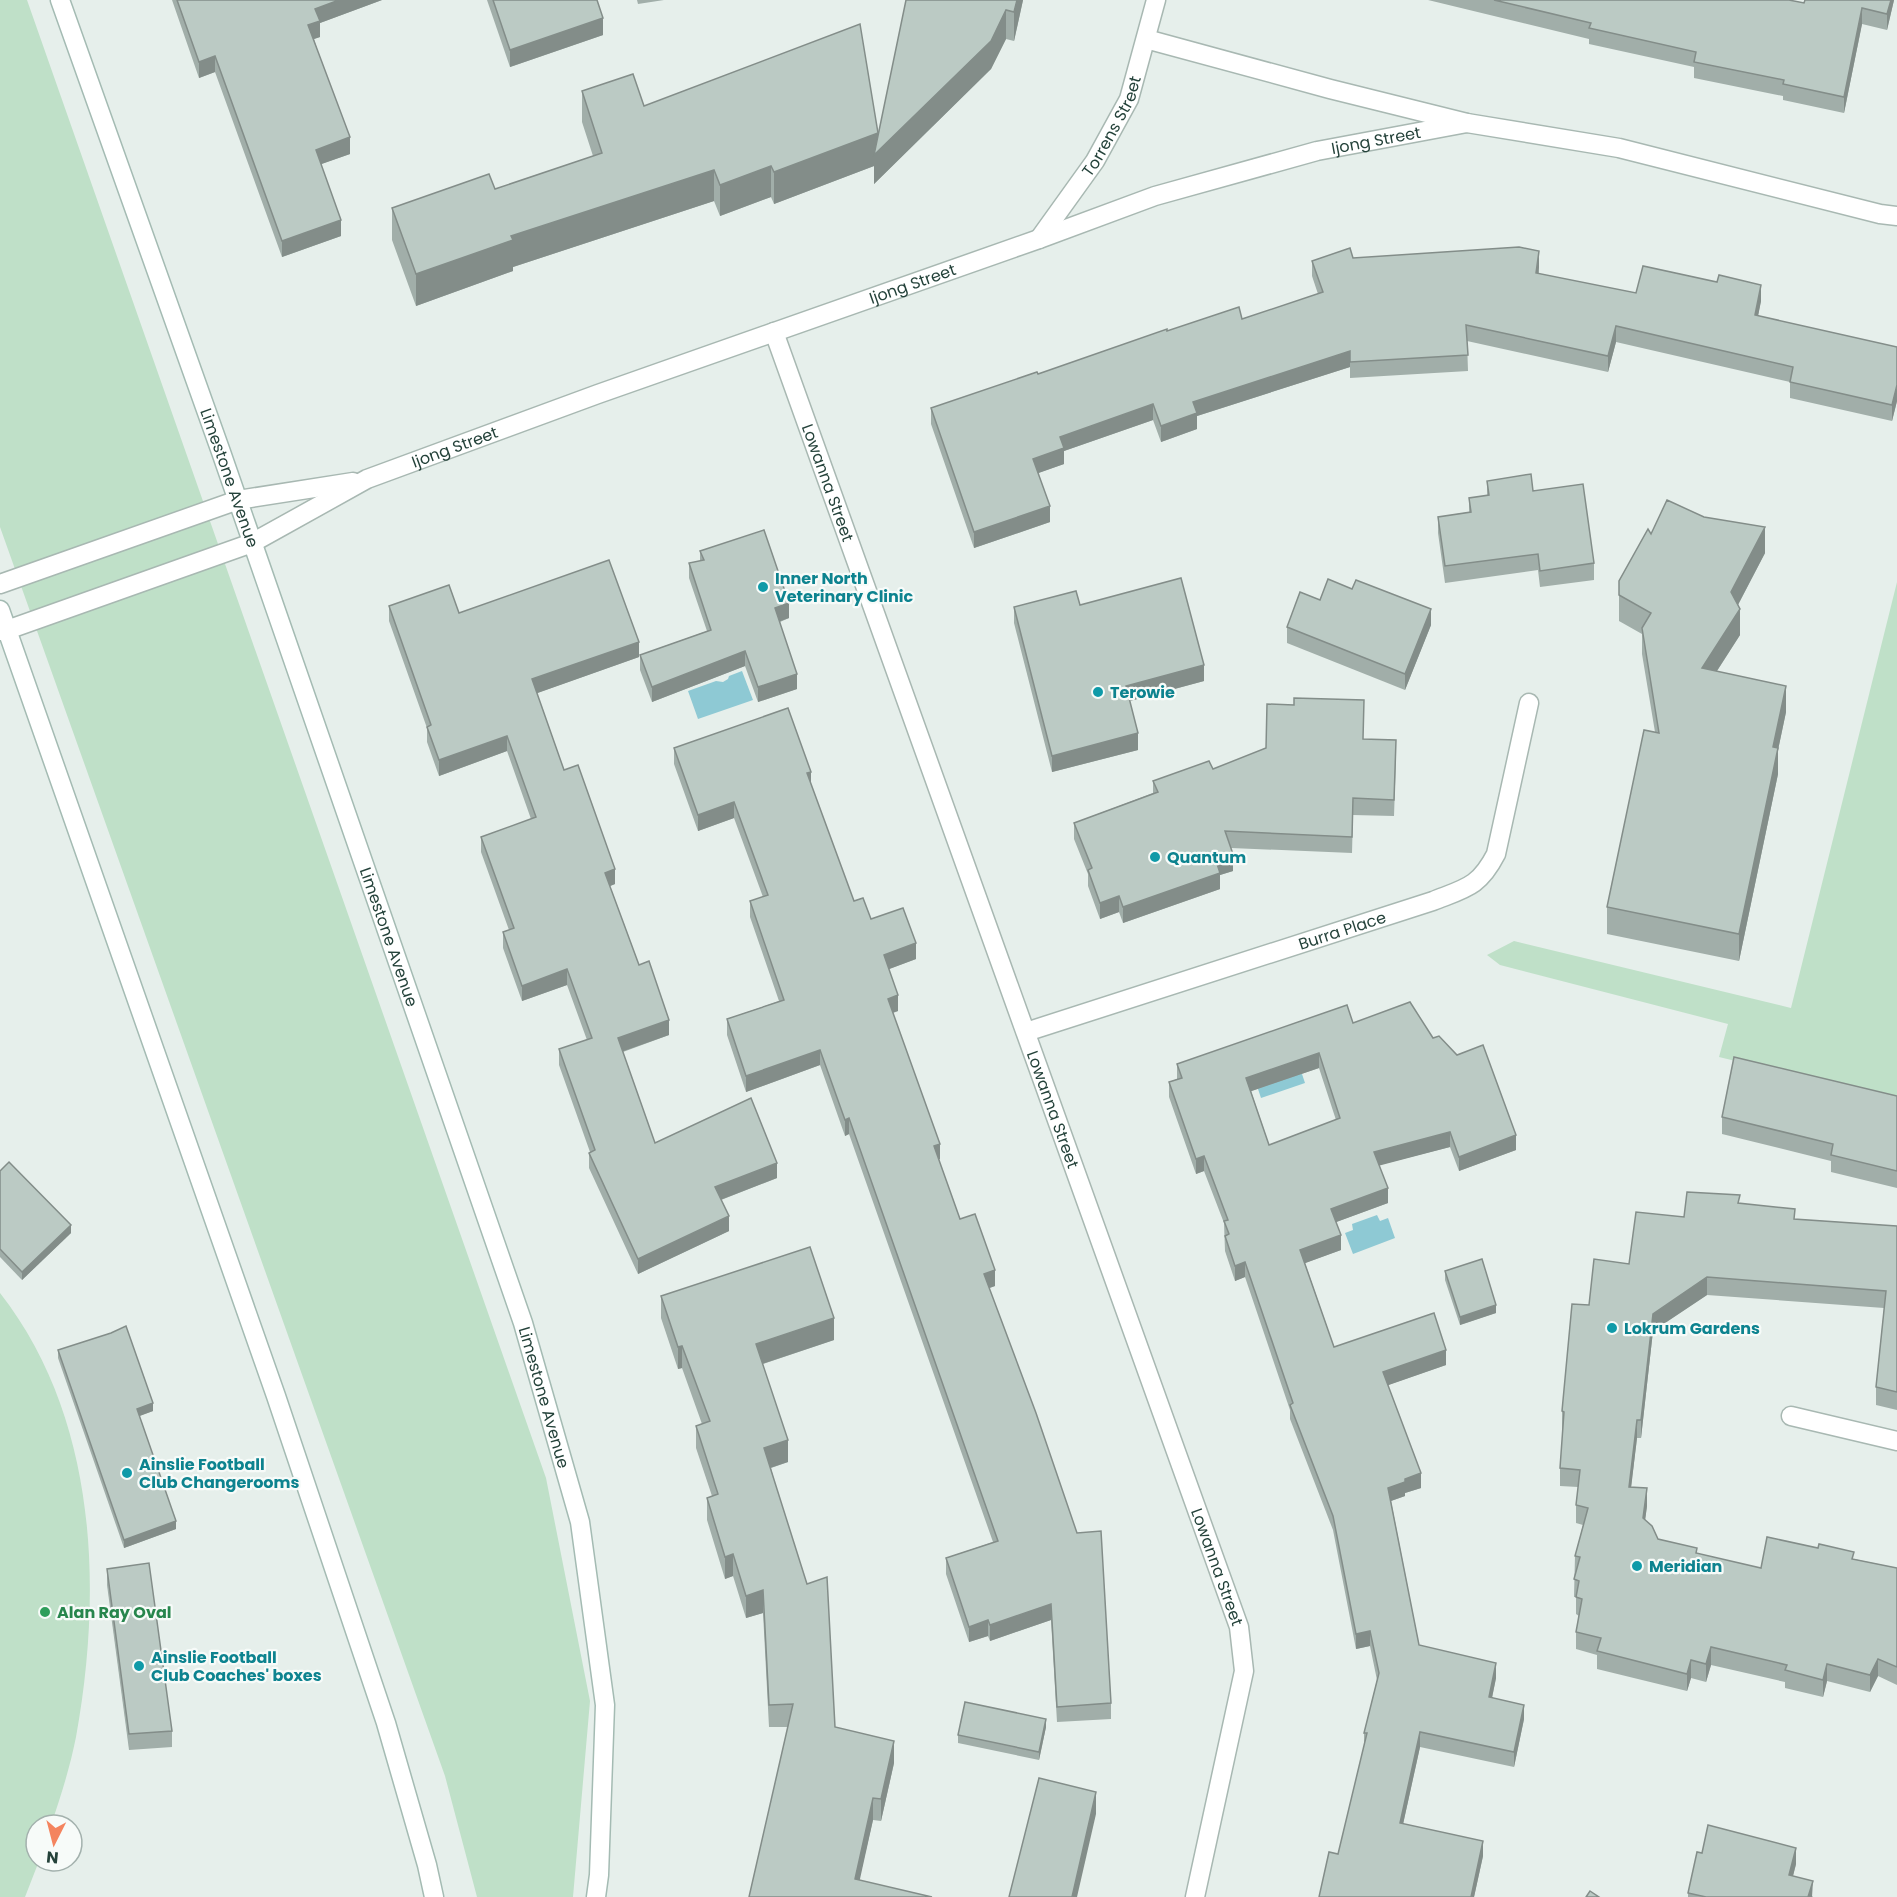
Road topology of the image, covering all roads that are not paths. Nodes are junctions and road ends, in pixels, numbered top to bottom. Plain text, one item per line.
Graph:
1 (60, 0) edge
2 (1156, 0) edge
3 (1146, 39) junction
4 (1467, 123) junction
5 (1897, 216) edge
6 (1039, 239) junction
7 (774, 332) junction
8 (367, 479) junction
9 (238, 500) junction
10 (252, 543) junction
11 (0, 584) edge
12 (0, 610) edge
13 (3, 630) edge
14 (1528, 702) dead end
15 (1026, 1032) junction
16 (1791, 1416) dead end
17 (1897, 1441) edge
18 (434, 1897) edge
19 (596, 1897) edge
20 (1195, 1897) edge

1 - 9 street, Limestone Avenue
2 - 3 street, Torrens Street
3 - 4 street, Ijong Street
3 - 6 street, Torrens Street
4 - 5 street, Ijong Street
4 - 6 street, Ijong Street
6 - 7 street, Ijong Street
7 - 8 street, Ijong Street
7 - 15 street, Lowanna Street
8 - 9 street, Ijong Street
8 - 10 street, Ijong Street
9 - 10 street, Limestone Avenue
9 - 11 street, Ijong Street
10 - 13 street, Ijong Street
10 - 19 street, Limestone Avenue
12 - 13 street
13 - 18 street
14 - 15 street, Burra Place
15 - 20 street, Lowanna Street
16 - 17 street

